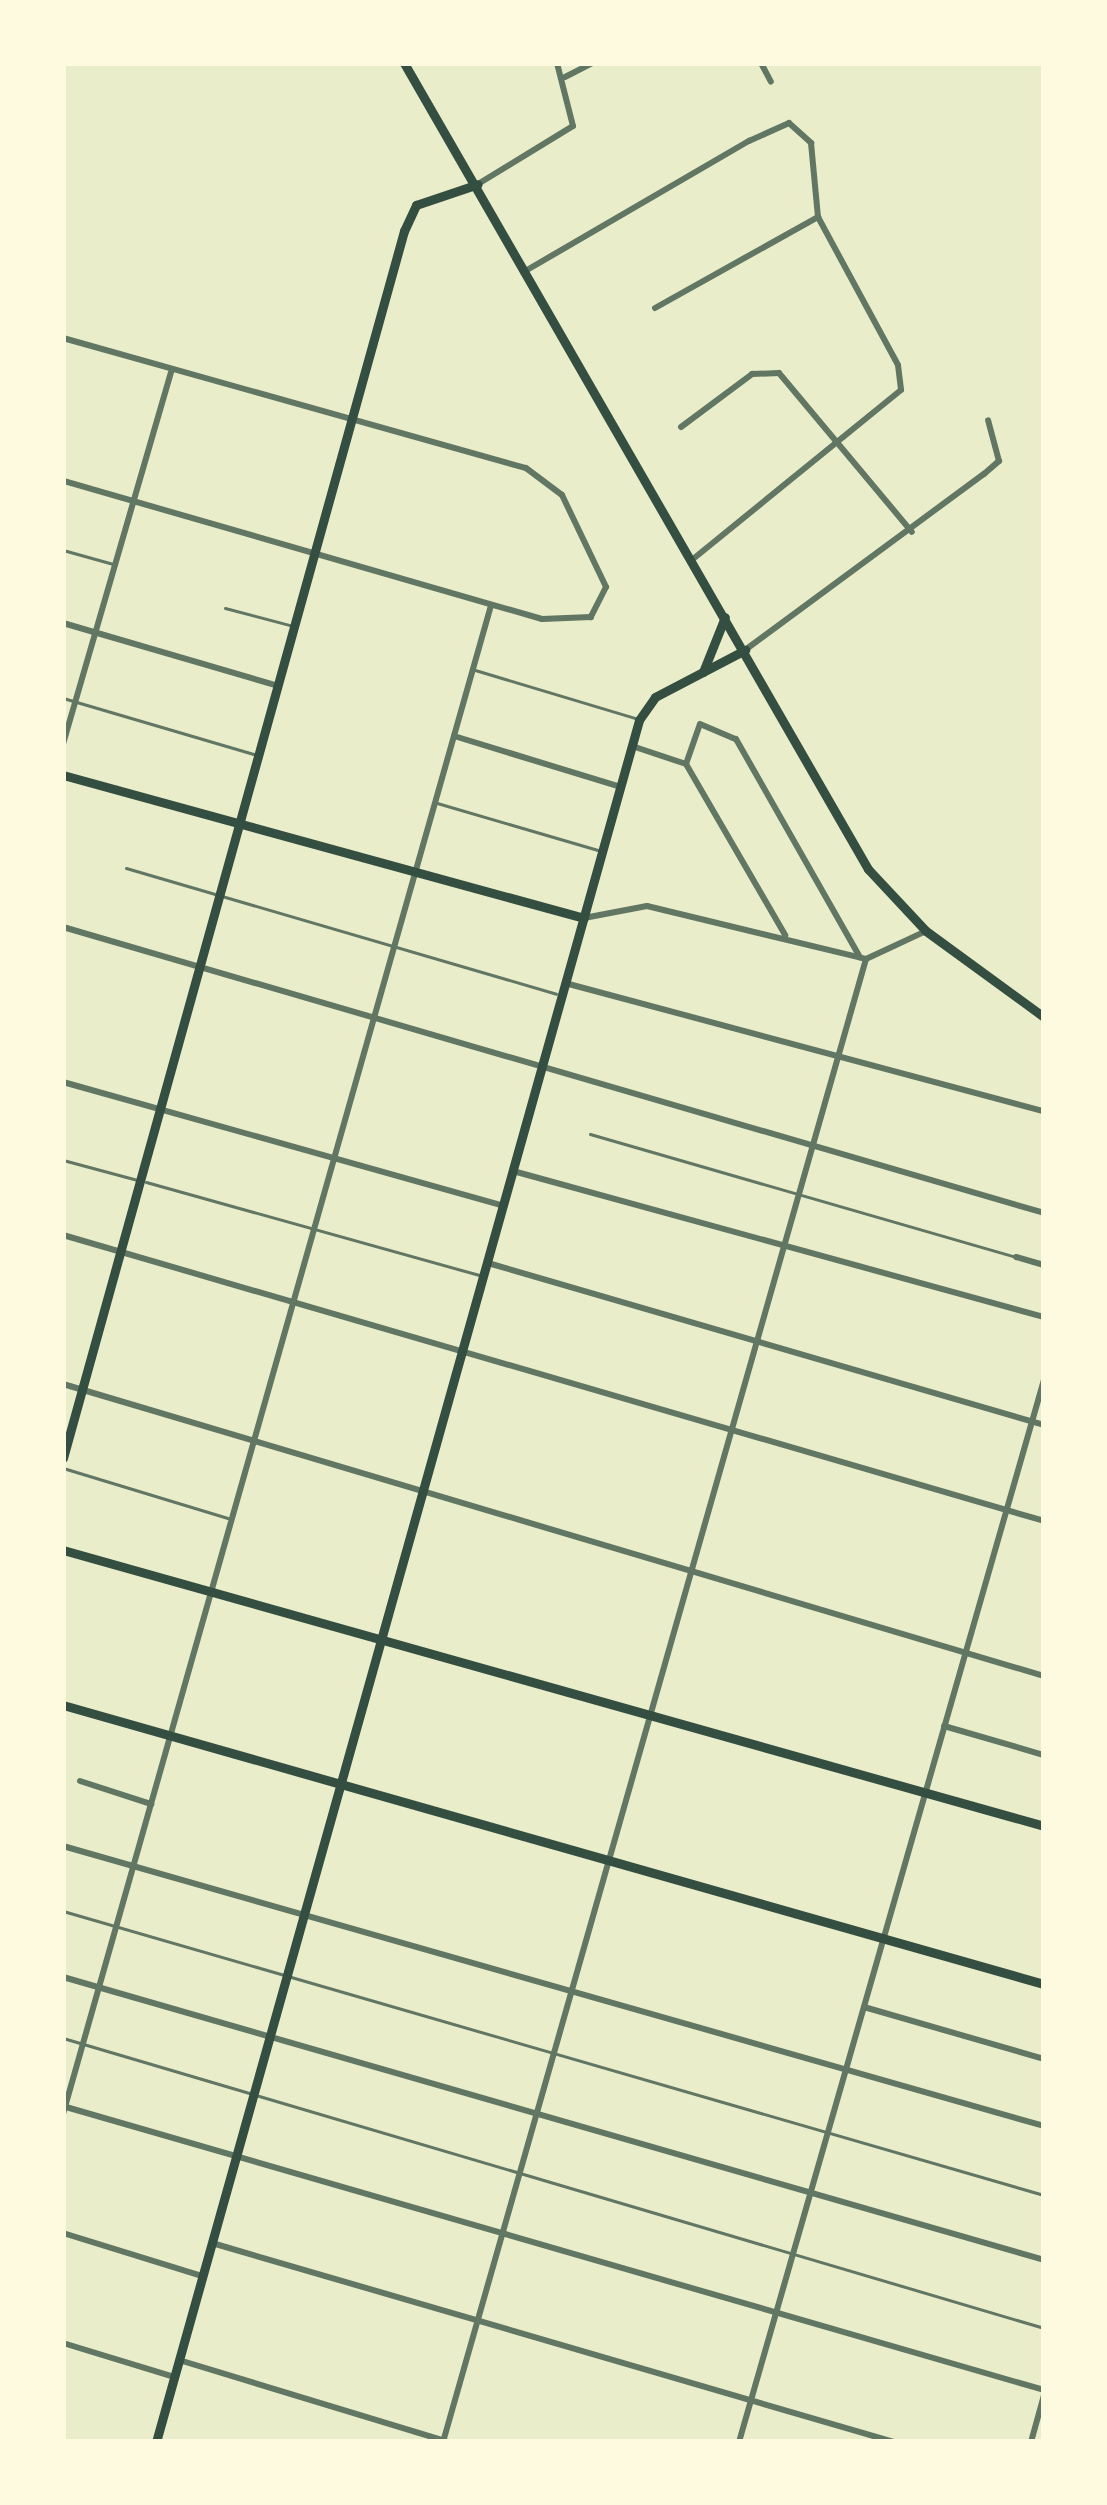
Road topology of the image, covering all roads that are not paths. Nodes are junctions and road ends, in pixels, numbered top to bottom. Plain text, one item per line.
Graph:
1 (404, 63) edge
2 (557, 63) edge
3 (592, 63) edge
4 (761, 63) edge
5 (565, 77) junction
6 (771, 82) dead end
7 (478, 184) junction
8 (818, 217) junction
9 (527, 270) junction
10 (655, 308) dead end
11 (63, 338) edge
12 (171, 371) junction
13 (988, 420) dead end
14 (352, 423) junction
15 (680, 427) dead end
16 (842, 444) junction
17 (63, 481) edge
18 (134, 502) junction
19 (912, 532) junction
20 (63, 550) edge
21 (315, 554) junction
22 (693, 559) junction
23 (116, 565) junction
24 (491, 606) junction
25 (225, 608) dead end
26 (725, 617) junction
27 (63, 623) edge
28 (295, 626) junction
29 (96, 632) junction
30 (746, 650) junction
31 (473, 670) junction
32 (703, 673) junction
33 (278, 686) junction
34 (63, 698) edge
35 (76, 702) junction
36 (639, 720) junction
37 (454, 736) junction
38 (63, 743) edge
39 (632, 746) junction
40 (259, 755) junction
41 (686, 764) junction
42 (63, 775) edge
43 (621, 787) junction
44 (435, 803) junction
45 (241, 825) junction
46 (603, 851) junction
47 (126, 868) dead end
48 (416, 871) junction
49 (221, 895) junction
50 (584, 918) junction
51 (63, 927) edge
52 (926, 931) junction
53 (786, 937) junction
54 (393, 947) junction
55 (863, 958) junction
56 (205, 968) junction
57 (565, 983) junction
58 (562, 995) junction
59 (374, 1017) junction
60 (1044, 1017) edge
61 (844, 1058) junction
62 (541, 1071) junction
63 (63, 1082) edge
64 (1044, 1111) edge
65 (163, 1112) junction
66 (590, 1134) dead end
67 (815, 1149) junction
68 (334, 1156) junction
69 (63, 1160) edge
70 (513, 1171) junction
71 (143, 1182) junction
72 (802, 1195) junction
73 (503, 1206) junction
74 (1044, 1213) edge
75 (314, 1229) junction
76 (63, 1235) edge
77 (787, 1245) junction
78 (122, 1252) junction
79 (1016, 1257) joint
80 (488, 1263) junction
81 (1044, 1265) edge
82 (484, 1276) junction
83 (293, 1302) junction
84 (1044, 1317) edge
85 (756, 1343) junction
86 (462, 1351) junction
87 (1044, 1381) edge
88 (63, 1384) edge
89 (82, 1390) junction
90 (1032, 1421) junction
91 (1044, 1425) edge
92 (733, 1430) junction
93 (254, 1441) junction
94 (63, 1458) edge
95 (63, 1468) edge
96 (423, 1491) junction
97 (1008, 1510) junction
98 (232, 1519) junction
99 (1044, 1521) edge
100 (63, 1550) edge
101 (694, 1572) junction
102 (210, 1592) junction
103 (377, 1642) junction
104 (966, 1653) junction
105 (1044, 1676) edge
106 (63, 1705) edge
107 (649, 1717) junction
108 (944, 1726) junction
109 (170, 1737) junction
110 (1044, 1755) edge
111 (80, 1781) dead end
112 (337, 1782) junction
113 (925, 1790) junction
114 (151, 1804) junction
115 (1044, 1826) edge
116 (63, 1846) edge
117 (608, 1855) junction
118 (133, 1867) junction
119 (63, 1911) edge
120 (304, 1917) junction
121 (115, 1928) junction
122 (883, 1935) junction
123 (287, 1975) junction
124 (63, 1977) edge
125 (1044, 1984) edge
126 (98, 1988) junction
127 (571, 1990) junction
128 (864, 2007) junction
129 (270, 2037) junction
130 (63, 2038) edge
131 (82, 2044) junction
132 (554, 2052) junction
133 (1044, 2060) edge
134 (848, 2070) junction
135 (253, 2096) junction
136 (64, 2109) edge
137 (535, 2116) junction
138 (1044, 2126) edge
139 (830, 2132) junction
140 (235, 2159) junction
141 (519, 2174) junction
142 (810, 2195) junction
143 (1044, 2195) edge
144 (504, 2228) junction
145 (63, 2233) edge
146 (212, 2243) junction
147 (794, 2255) junction
148 (1044, 2260) edge
149 (202, 2276) junction
150 (779, 2311) junction
151 (476, 2323) junction
152 (1044, 2328) edge
153 (63, 2343) edge
154 (179, 2360) junction
155 (174, 2377) junction
156 (1044, 2393) edge
157 (750, 2400) junction
158 (444, 2441) edge
159 (156, 2442) edge
160 (739, 2442) edge
161 (894, 2442) edge
162 (1031, 2442) edge

1 - 7 main road
2 - 5 street
3 - 5 street
4 - 6 street
5 - 7 street
7 - 9 main road
7 - 14 main road
8 - 9 street
8 - 10 street
8 - 16 street
9 - 22 main road
11 - 12 street
12 - 14 street
12 - 18 street
13 - 19 street
14 - 21 main road
14 - 24 street
15 - 16 street
16 - 19 street
16 - 22 street
17 - 18 street
18 - 21 street
18 - 23 street
19 - 30 street
20 - 23 lane
21 - 24 street
21 - 28 main road
22 - 26 main road
23 - 29 street
24 - 31 street
25 - 28 lane
26 - 30 main road
26 - 32 main road
27 - 29 street
28 - 33 main road
29 - 33 street
29 - 35 street
30 - 32 main road
30 - 52 main road
31 - 36 lane
31 - 37 street
32 - 36 main road
33 - 40 main road
34 - 35 lane
35 - 38 street
35 - 40 lane
36 - 39 main road
37 - 43 street
37 - 44 street
39 - 41 street
39 - 43 main road
40 - 45 main road
41 - 53 street
41 - 55 street
42 - 45 main road
43 - 46 main road
44 - 46 lane
44 - 48 street
45 - 48 main road
45 - 49 main road
46 - 50 main road
47 - 49 lane
48 - 50 main road
48 - 54 street
49 - 54 lane
49 - 56 main road
50 - 53 street
50 - 57 main road
51 - 56 street
52 - 55 street
52 - 60 main road
53 - 55 street
54 - 58 lane
54 - 59 street
55 - 61 street
56 - 59 street
56 - 65 main road
57 - 58 main road
57 - 61 street
58 - 62 main road
59 - 62 street
59 - 68 street
61 - 64 street
61 - 67 street
62 - 67 street
62 - 70 main road
63 - 65 street
65 - 68 street
65 - 71 main road
66 - 72 lane
67 - 72 street
67 - 74 street
68 - 73 street
68 - 75 street
69 - 71 lane
70 - 73 main road
70 - 77 street
71 - 75 lane
71 - 78 main road
72 - 77 street
72 - 79 lane
73 - 80 main road
75 - 82 lane
75 - 83 street
76 - 78 street
77 - 84 street
77 - 85 street
78 - 83 street
78 - 89 main road
79 - 81 street
80 - 82 main road
80 - 85 street
82 - 86 main road
83 - 86 street
83 - 93 street
85 - 90 street
85 - 92 street
86 - 92 street
86 - 96 main road
87 - 90 street
88 - 89 street
89 - 93 street
89 - 94 main road
90 - 91 street
90 - 97 street
92 - 97 street
92 - 101 street
93 - 96 street
93 - 98 street
95 - 98 lane
96 - 101 street
96 - 103 main road
97 - 99 street
97 - 104 street
98 - 102 street
100 - 102 main road
101 - 104 street
101 - 107 street
102 - 103 main road
102 - 109 street
103 - 107 main road
103 - 112 main road
104 - 105 street
104 - 108 street
106 - 109 main road
107 - 113 main road
107 - 117 street
108 - 110 street
108 - 113 street
109 - 112 main road
109 - 114 street
111 - 114 street
112 - 117 main road
112 - 120 main road
113 - 115 main road
113 - 122 street
114 - 118 street
116 - 118 street
117 - 122 main road
117 - 127 street
118 - 120 street
118 - 121 street
119 - 121 lane
120 - 123 main road
120 - 127 street
121 - 123 lane
121 - 126 street
122 - 125 main road
122 - 128 street
123 - 129 main road
123 - 132 lane
124 - 126 street
126 - 129 street
126 - 131 street
127 - 132 street
127 - 134 street
128 - 133 street
128 - 134 street
129 - 135 main road
129 - 137 street
130 - 131 lane
131 - 135 lane
131 - 136 street
132 - 137 street
132 - 139 lane
134 - 138 street
134 - 139 street
135 - 140 main road
135 - 141 lane
136 - 140 street
137 - 141 street
137 - 142 street
139 - 142 street
139 - 143 lane
140 - 144 street
140 - 146 main road
141 - 144 street
141 - 147 lane
142 - 147 street
142 - 148 street
144 - 150 street
144 - 151 street
145 - 149 street
146 - 149 main road
146 - 151 street
147 - 150 street
147 - 152 lane
149 - 154 main road
150 - 156 street
150 - 157 street
151 - 157 street
151 - 158 street
153 - 155 street
154 - 155 main road
154 - 158 street
155 - 159 main road
156 - 162 street
157 - 160 street
157 - 161 street

